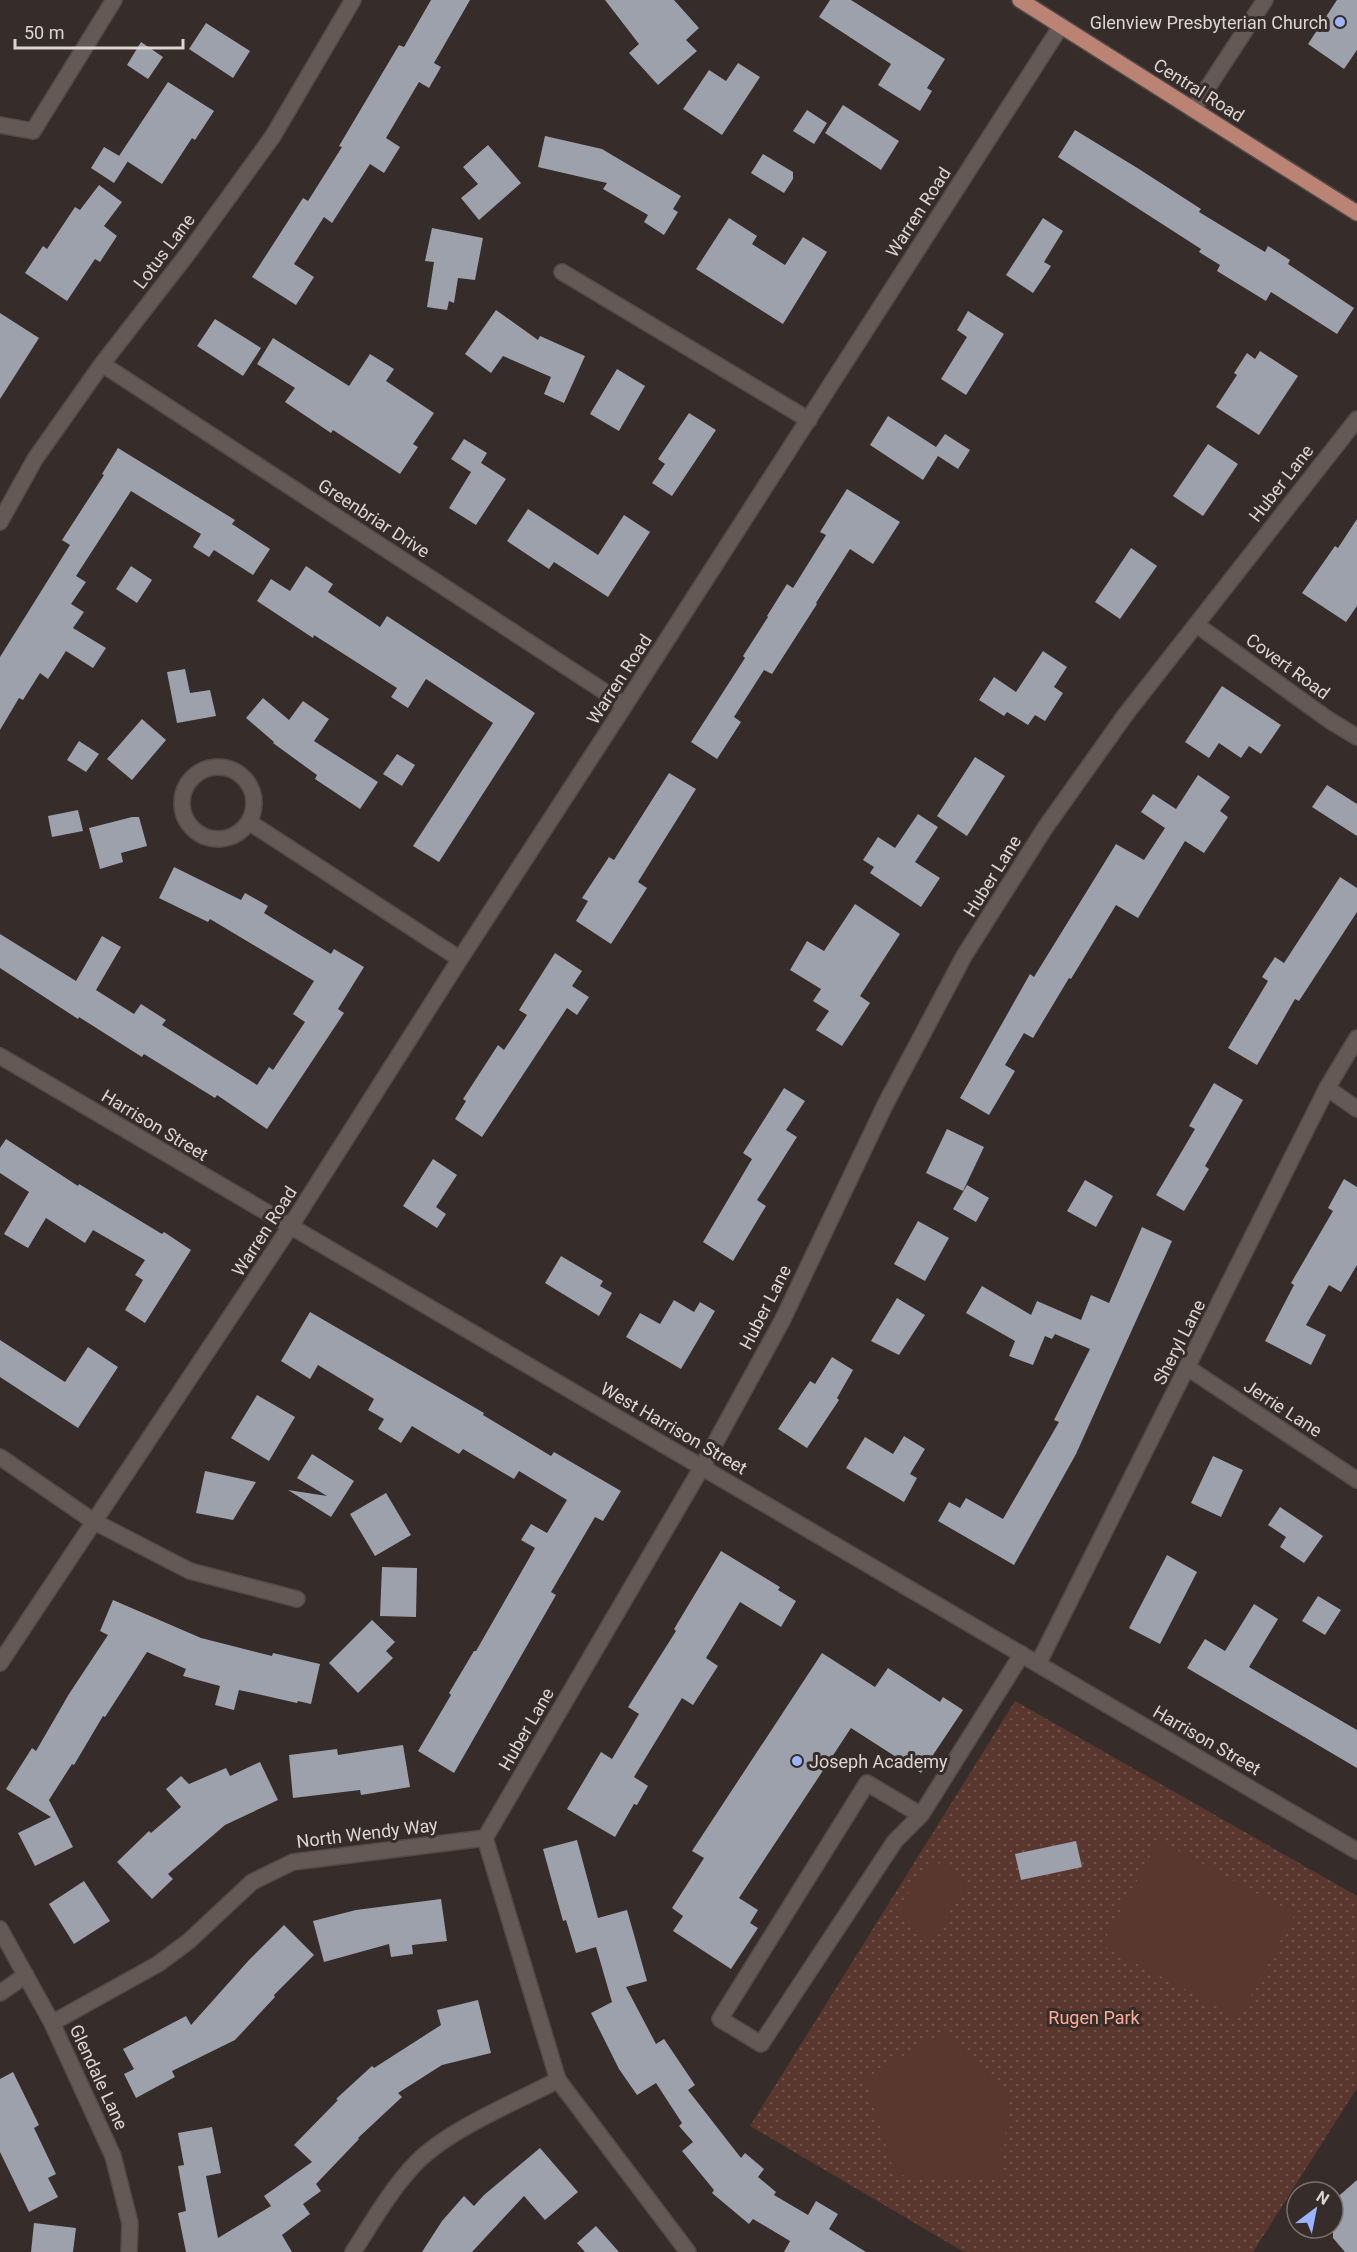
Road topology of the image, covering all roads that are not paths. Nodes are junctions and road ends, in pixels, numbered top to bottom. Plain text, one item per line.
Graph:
1 (114, 0) edge
2 (353, 0) edge
3 (1020, 0) edge
4 (1265, 0) edge
5 (1061, 26) junction
6 (1193, 110) junction
7 (0, 125) edge
8 (1357, 213) edge
9 (562, 272) dead end
10 (102, 364) junction
11 (1357, 419) edge
12 (809, 420) junction
13 (0, 522) edge
14 (1197, 625) junction
15 (626, 705) junction
16 (1357, 737) edge
17 (249, 822) junction
18 (460, 959) junction
19 (1357, 1038) edge
20 (0, 1056) edge
21 (1327, 1088) junction
22 (1357, 1109) edge
23 (290, 1227) junction
24 (1188, 1368) junction
25 (0, 1457) edge
26 (702, 1467) junction
27 (1357, 1480) edge
28 (93, 1521) junction
29 (297, 1599) dead end
30 (1022, 1654) junction
31 (0, 1663) edge
32 (1038, 1664) junction
33 (921, 1815) junction
34 (485, 1838) junction
35 (1357, 1851) edge
36 (0, 1929) edge
37 (26, 1975) junction
38 (0, 1993) edge
39 (52, 2023) junction
40 (558, 2080) junction
41 (129, 2252) edge
42 (353, 2252) edge
43 (688, 2252) edge

1 - 7 street
2 - 10 street, Lotus Lane
3 - 5 main road, Central Road
4 - 6 street
5 - 6 main road, Central Road
5 - 12 street, Warren Road
6 - 8 main road, Central Road
9 - 12 street
10 - 13 street, Lotus Lane
10 - 15 street, Greenbriar Drive
11 - 14 street, Huber Lane
12 - 15 street, Warren Road
14 - 16 street, Covert Road
14 - 26 street, Huber Lane
15 - 18 street, Warren Road
17 - 17 street
17 - 18 street
18 - 23 street, Warren Road
19 - 21 street, Sheryl Lane
20 - 23 street, Harrison Street
21 - 22 street
21 - 24 street, Sheryl Lane
23 - 26 street, West Harrison Street
23 - 28 street, Warren Road
24 - 27 street, Jerrie Lane
24 - 32 street, Sheryl Lane
25 - 28 street
26 - 30 street, West Harrison Street
26 - 34 street, Huber Lane
28 - 29 street
28 - 31 street, Warren Road
30 - 32 street, West Harrison Street
30 - 33 street
32 - 35 street, Harrison Street
33 - 33 street
34 - 39 street, North Wendy Way
34 - 40 street
36 - 37 street, Glendale Lane
37 - 38 street
37 - 39 street, Glendale Lane
39 - 41 street, Glendale Lane
40 - 42 street
40 - 43 street

